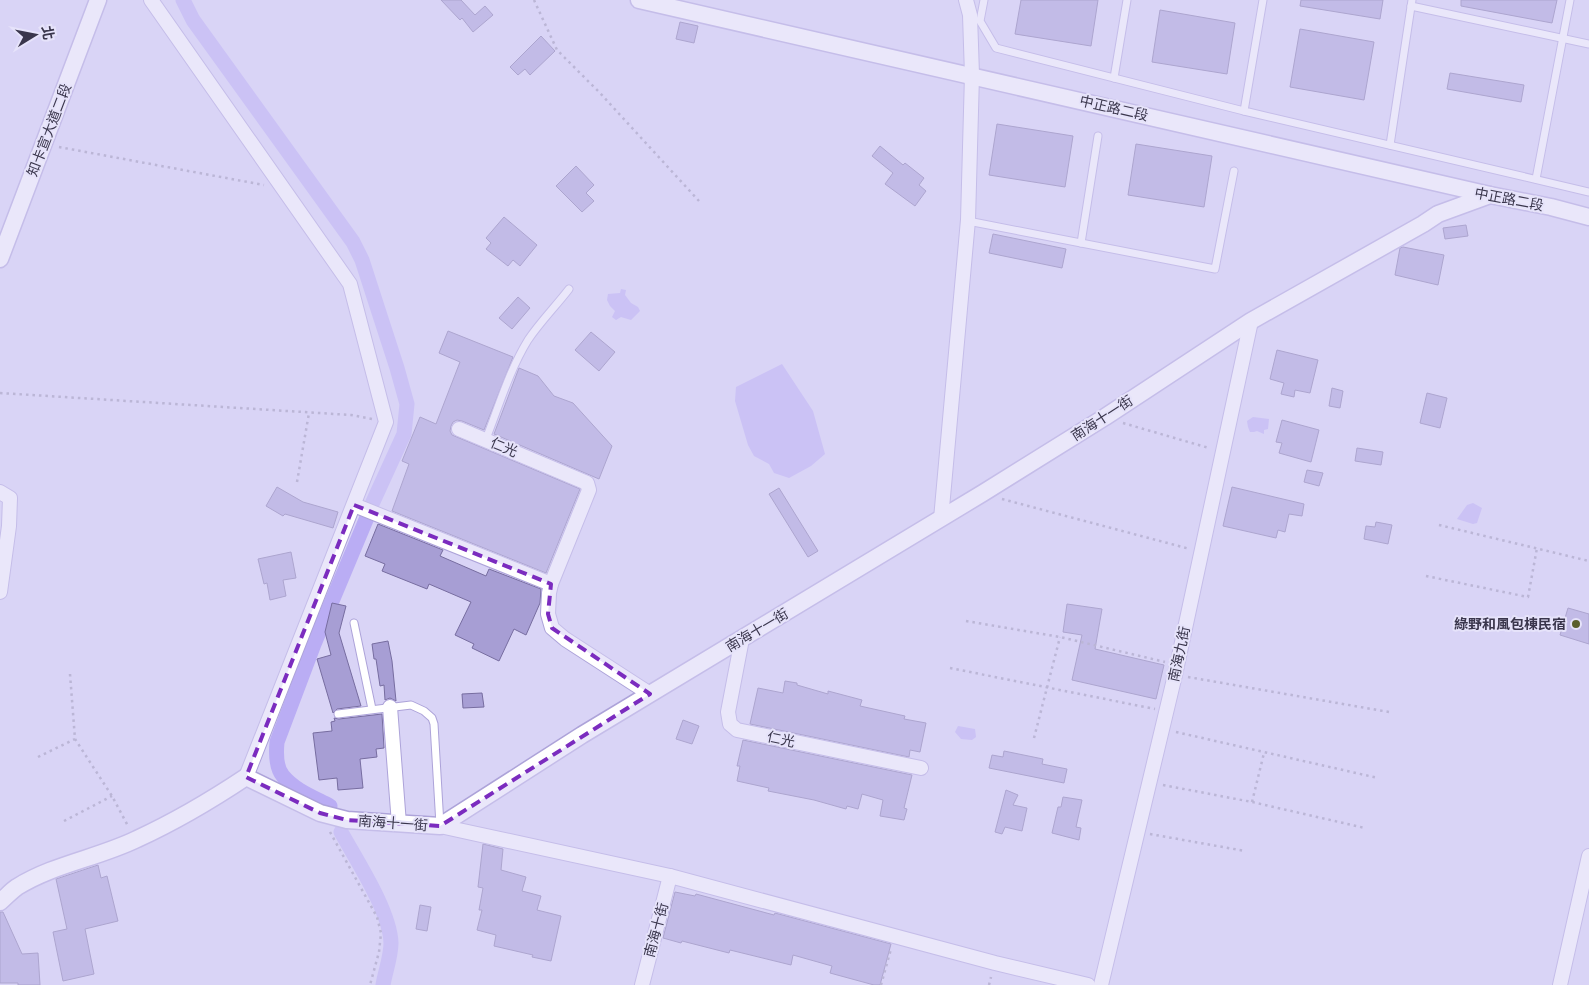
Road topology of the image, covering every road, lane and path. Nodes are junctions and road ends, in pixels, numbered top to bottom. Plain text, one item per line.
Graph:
1 (98, 0) edge
2 (151, 0) edge
3 (534, 0) edge
4 (640, 0) edge
5 (966, 0) edge
6 (984, 0) edge
7 (1127, 0) edge
8 (1263, 0) edge
9 (1570, 0) edge
10 (1412, 3) edge
11 (1563, 38) junction
12 (1589, 44) edge
13 (972, 76) junction
14 (1114, 78) junction
15 (1244, 111) junction
16 (1098, 136) dead end
17 (44, 144) junction
18 (1390, 145) junction
19 (1234, 171) dead end
20 (1536, 179) junction
21 (283, 189) junction
22 (1589, 192) edge
23 (1490, 196) junction
24 (698, 201) dead end
25 (1589, 217) edge
26 (968, 220) junction
27 (1081, 243) junction
28 (0, 259) edge
29 (569, 289) dead end
30 (1251, 322) junction
31 (0, 393) edge
32 (310, 413) junction
33 (1105, 417) junction
34 (386, 422) junction
35 (459, 429) dead end
36 (486, 439) junction
37 (1223, 451) junction
38 (297, 482) dead end
39 (0, 492) edge
40 (983, 493) junction
41 (354, 505) junction
42 (941, 519) junction
43 (1439, 525) dead end
44 (1537, 548) junction
45 (1201, 551) junction
46 (1589, 561) edge
47 (1426, 576) dead end
48 (551, 584) junction
49 (0, 592) edge
50 (966, 621) dead end
51 (354, 623) dead end
52 (742, 638) junction
53 (1060, 638) junction
54 (950, 668) dead end
55 (1175, 670) junction
56 (70, 674) dead end
57 (1048, 688) junction
58 (650, 694) junction
59 (390, 707) junction
60 (372, 709) junction
61 (1166, 711) junction
62 (1389, 712) dead end
63 (338, 714) dead end
64 (1162, 729) junction
65 (1034, 738) dead end
66 (75, 739) junction
67 (1264, 753) junction
68 (38, 757) dead end
69 (921, 768) dead end
70 (246, 777) junction
71 (1378, 778) dead end
72 (1149, 782) junction
73 (112, 796) junction
74 (1252, 802) junction
75 (320, 813) junction
76 (64, 821) dead end
77 (399, 824) junction
78 (440, 826) junction
79 (1365, 828) dead end
80 (1138, 832) junction
81 (138, 839) junction
82 (1245, 851) dead end
83 (1589, 856) edge
84 (670, 876) junction
85 (0, 902) edge
86 (894, 936) junction
87 (370, 985) edge
88 (642, 985) edge
89 (881, 985) edge
90 (1088, 985) edge
91 (1101, 985) edge
92 (1560, 985) edge

1 - 17 street, 知卡宣大道二段
2 - 21 street
3 - 24 path
4 - 13 street, 中正路二段
5 - 13 street
6 - 14 lane
7 - 14 lane
8 - 15 lane
9 - 11 lane
10 - 11 lane
10 - 18 lane
11 - 12 lane
11 - 20 lane
13 - 23 street, 中正路二段
13 - 26 street
14 - 15 lane
15 - 18 lane
16 - 27 lane
17 - 21 path
17 - 28 street, 知卡宣大道二段
18 - 20 lane
19 - 27 lane
20 - 22 lane
21 - 34 street
23 - 25 street, 中正路二段
23 - 30 street, 南海十一街
26 - 27 lane
26 - 42 street
29 - 36 lane
30 - 33 street, 南海十一街
30 - 37 street, 南海九街
31 - 32 path
32 - 34 path
32 - 38 path
33 - 37 path
33 - 40 street, 南海十一街
34 - 41 street
35 - 36 street, 仁光
36 - 48 street, 仁光
37 - 45 street, 南海九街
39 - 49 street
40 - 42 street, 南海十一街
40 - 45 path
41 - 48 street
41 - 70 street
42 - 52 street, 南海十一街
43 - 44 path
44 - 46 path
44 - 47 path
45 - 55 street, 南海九街
48 - 58 street, 仁光
50 - 53 path
51 - 60 lane
52 - 58 street, 南海十一街
52 - 69 street, 仁光
53 - 55 path
53 - 57 path
54 - 57 path
55 - 61 street, 南海九街
55 - 62 path
56 - 66 path
57 - 61 path
57 - 65 path
58 - 78 street, 南海十一街
59 - 60 lane
59 - 77 street
59 - 78 lane
60 - 63 lane
61 - 64 street, 南海九街
64 - 67 path
64 - 72 street, 南海九街
66 - 68 path
66 - 73 path
67 - 71 path
67 - 74 path
70 - 75 street, 南海十一街
70 - 81 street
72 - 74 path
72 - 80 street, 南海九街
73 - 76 path
73 - 81 path
74 - 79 path
75 - 77 street, 南海十一街
75 - 87 path
77 - 78 street, 南海十一街
78 - 84 street
80 - 82 path
80 - 91 street, 南海九街
81 - 85 street
83 - 92 street
84 - 86 street
84 - 88 street, 南海十街
86 - 89 path
86 - 90 street

